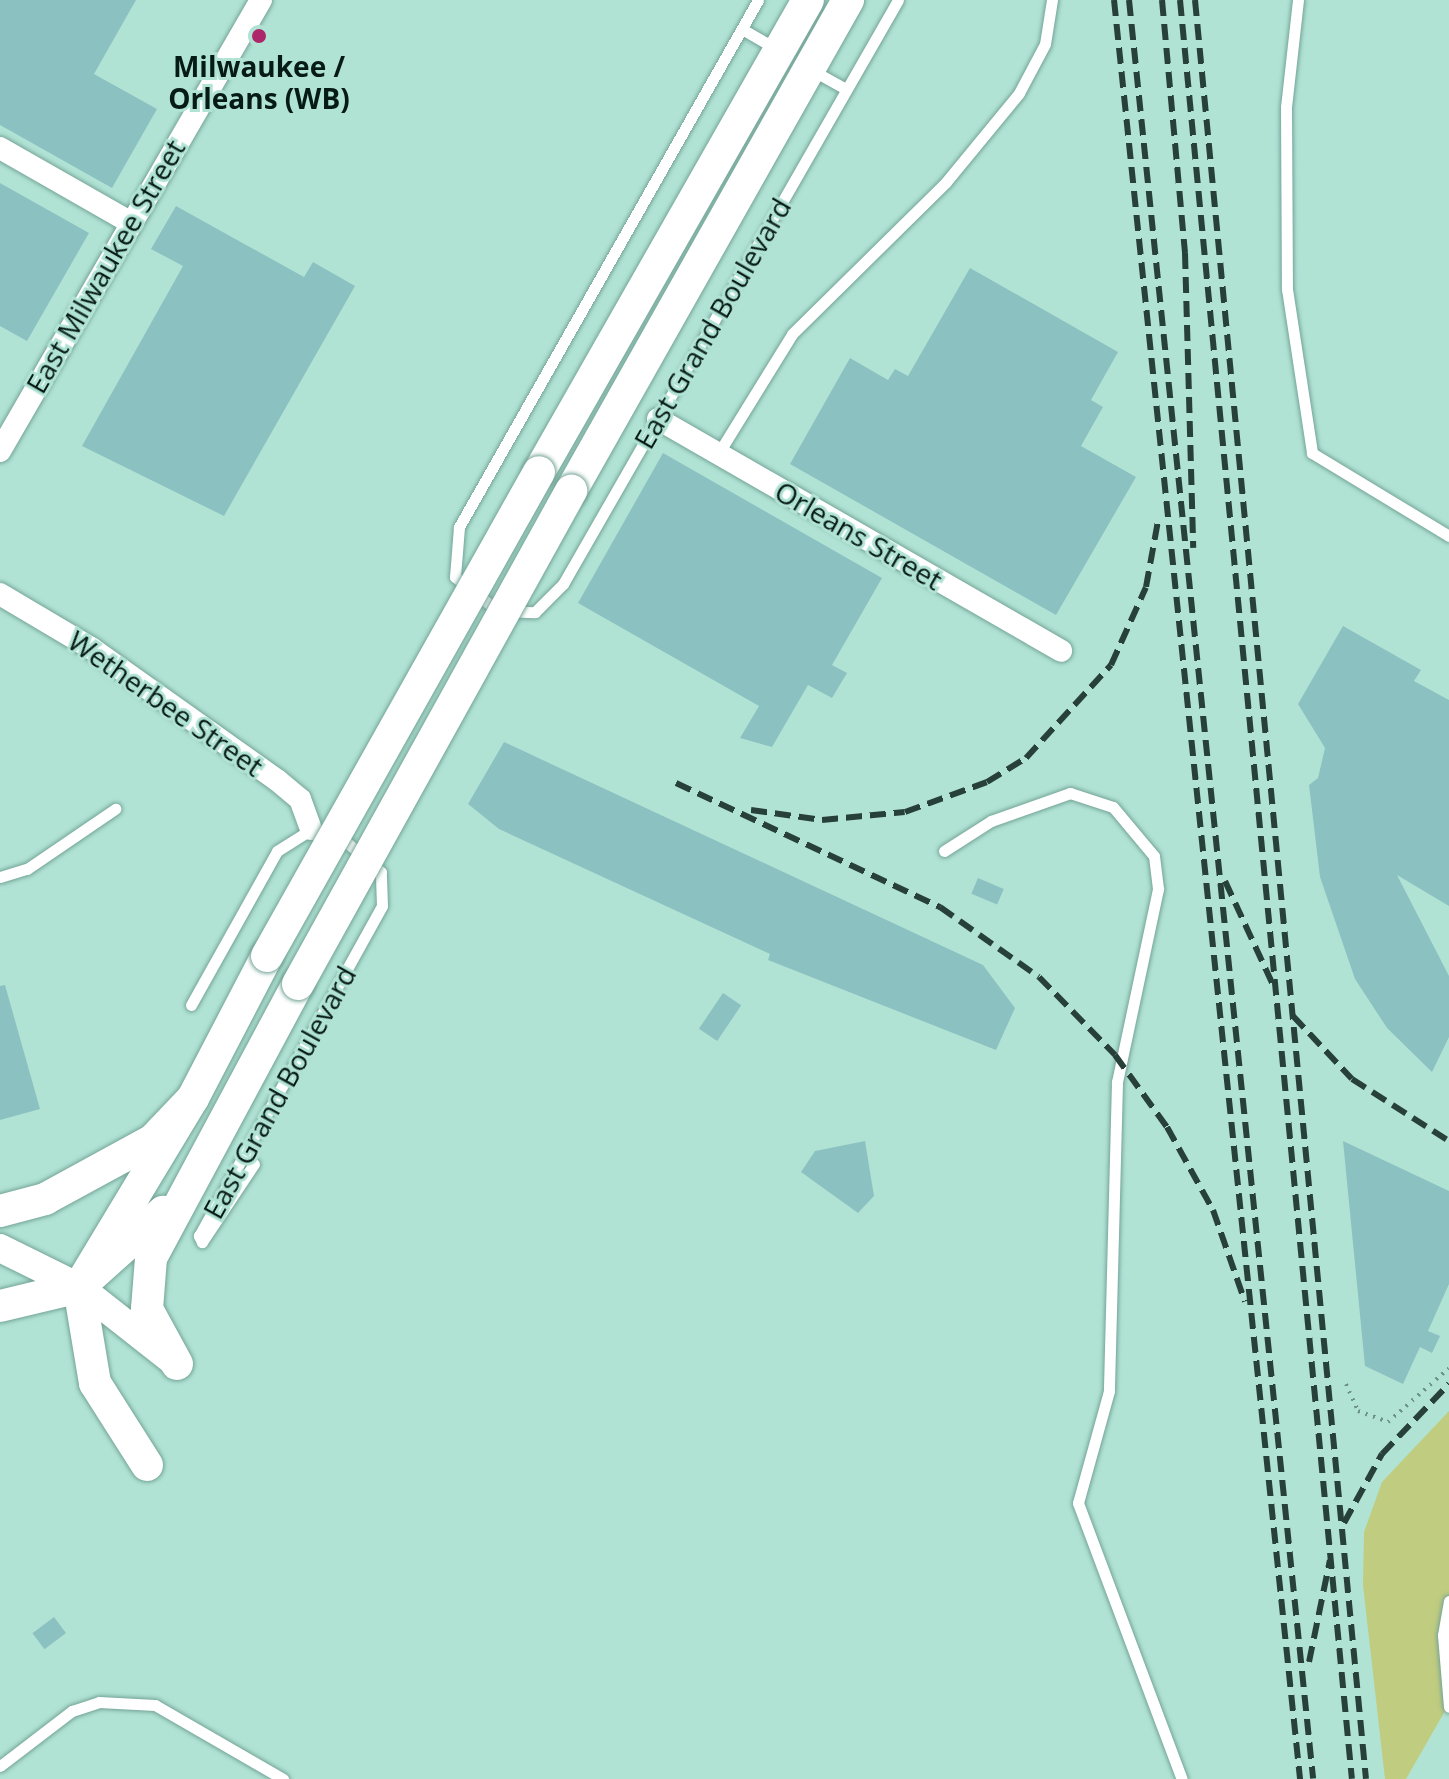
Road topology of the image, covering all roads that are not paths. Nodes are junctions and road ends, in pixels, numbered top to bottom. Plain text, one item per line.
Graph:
1 (261, 0) edge
2 (758, 0) edge
3 (808, 0) edge
4 (848, 0) edge
5 (898, 0) edge
6 (1052, 0) edge
7 (1298, 0) edge
8 (742, 29) junction
9 (778, 50) junction
10 (810, 68) junction
11 (846, 89) junction
12 (0, 148) edge
13 (128, 221) junction
14 (658, 419) junction
15 (0, 451) edge
16 (718, 454) junction
17 (1449, 536) edge
18 (0, 594) edge
19 (1061, 651) dead end
20 (115, 809) dead end
21 (311, 829) junction
22 (944, 851) dead end
23 (0, 877) edge
24 (191, 1005) dead end
25 (193, 1098) junction
26 (254, 1164) dead end
27 (194, 1166) junction
28 (0, 1211) edge
29 (0, 1248) edge
30 (79, 1287) junction
31 (0, 1306) edge
32 (177, 1364) joint
33 (147, 1465) dead end
34 (1449, 1601) edge
35 (1449, 1707) edge
36 (0, 1766) edge
37 (283, 1779) edge
38 (1182, 1779) edge

1 - 13 street, East Milwaukee Street
2 - 8 lane, East Grand Boulevard
3 - 9 main road
4 - 10 main road, East Grand Boulevard
5 - 11 lane, East Grand Boulevard
6 - 16 lane
7 - 17 lane
8 - 9 lane
8 - 14 lane, East Grand Boulevard
9 - 10 main road
9 - 25 main road, bridge
10 - 11 lane
10 - 27 main road, East Grand Boulevard, bridge
11 - 14 lane, East Grand Boulevard
12 - 13 street
13 - 15 street, East Milwaukee Street
14 - 16 street, Orleans Street
16 - 19 street, Orleans Street
18 - 21 street, Wetherbee Street
20 - 23 lane
21 - 24 lane
21 - 26 lane, East Grand Boulevard
22 - 38 lane
25 - 28 main road
25 - 30 main road
27 - 30 main road
27 - 32 main road
29 - 30 street
30 - 31 main road
30 - 32 street
30 - 33 main road
34 - 35 lane
36 - 37 lane

